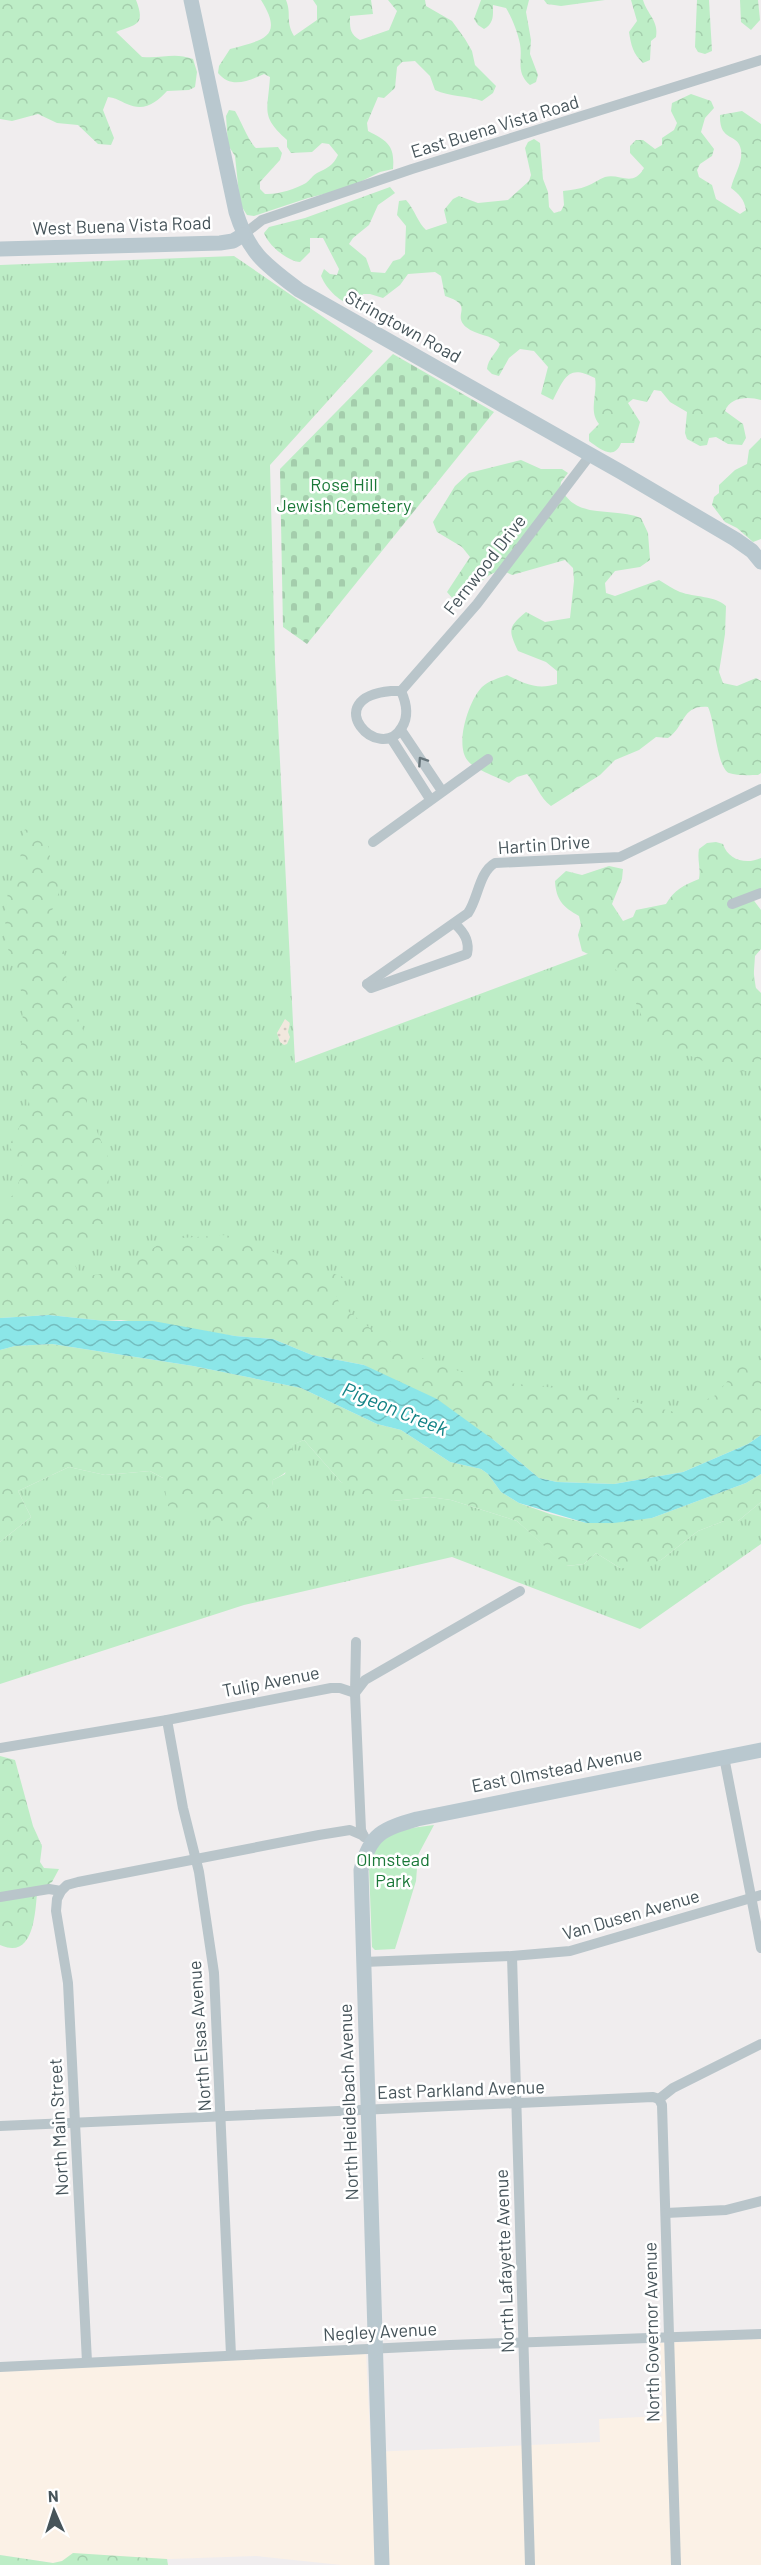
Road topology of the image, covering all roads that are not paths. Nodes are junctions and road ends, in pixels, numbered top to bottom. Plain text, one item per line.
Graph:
1 (191, 0) edge
2 (761, 60) edge
3 (243, 236) junction
4 (0, 249) edge
5 (591, 454) junction
6 (761, 562) edge
7 (401, 691) junction
8 (401, 730) junction
9 (391, 738) junction
10 (488, 759) dead end
11 (761, 789) edge
12 (442, 791) junction
13 (430, 799) junction
14 (374, 842) dead end
15 (761, 894) edge
16 (732, 904) dead end
17 (455, 924) junction
18 (520, 1591) dead end
19 (356, 1642) dead end
20 (355, 1693) junction
21 (167, 1720) junction
22 (0, 1748) edge
23 (761, 1750) edge
24 (724, 1757) junction
25 (366, 1841) junction
26 (195, 1859) junction
27 (61, 1891) junction
28 (756, 1896) edge
29 (0, 1898) edge
30 (761, 1948) edge
31 (512, 1956) junction
32 (364, 1962) junction
33 (761, 2044) edge
34 (659, 2099) junction
35 (515, 2104) junction
36 (369, 2110) junction
37 (222, 2116) junction
38 (75, 2121) junction
39 (0, 2126) edge
40 (761, 2201) edge
41 (666, 2213) junction
42 (761, 2334) edge
43 (669, 2337) junction
44 (524, 2342) junction
45 (377, 2349) junction
46 (231, 2355) junction
47 (87, 2362) junction
48 (0, 2367) edge
49 (382, 2565) edge
50 (530, 2565) edge
51 (676, 2565) edge

1 - 3 street, Stringtown Road
2 - 3 street, East Buena Vista Road
3 - 4 street, West Buena Vista Road
3 - 5 street, Stringtown Road
5 - 6 street, Stringtown Road
5 - 7 street, Fernwood Drive
7 - 8 street
7 - 9 street
8 - 9 street
12 -> 8 street
9 - 13 street
10 - 12 street
11 - 17 street, Hartin Drive
12 - 13 street
13 - 14 street
15 - 16 street
17 - 17 street, Hartin Drive
18 - 20 street
19 - 20 street, North Heidelbach Avenue
20 - 21 street, Tulip Avenue
20 - 25 street, North Heidelbach Avenue
21 - 22 street, Tulip Avenue
21 - 26 street, North Elsas Avenue
23 - 24 street, East Olmstead Avenue
24 - 25 street, East Olmstead Avenue
24 - 28 street
25 - 26 street
25 - 32 street, North Heidelbach Avenue
26 - 27 street
26 - 37 street, North Elsas Avenue
27 - 29 street
27 - 38 street, North Main Street
28 - 30 street
28 - 31 street, Van Dusen Avenue
31 - 32 street, Van Dusen Avenue
31 - 35 street, North Lafayette Avenue
32 - 36 street, North Heidelbach Avenue
33 - 34 street
34 - 35 street, East Parkland Avenue
34 - 41 street, North Governor Avenue
35 - 36 street, East Parkland Avenue
35 - 44 street, North Lafayette Avenue
36 - 37 street, East Parkland Avenue
36 - 45 street, North Heidelbach Avenue
37 - 38 street, East Parkland Avenue
37 - 46 street, North Elsas Avenue
38 - 39 street, East Parkland Avenue
38 - 47 street, North Main Street
40 - 41 street
41 - 43 street, North Governor Avenue
42 - 43 street, Negley Avenue
43 - 44 street, Negley Avenue
43 - 51 street, North Governor Avenue
44 - 45 street, Negley Avenue
44 - 50 street, North Lafayette Avenue
45 - 46 street, Negley Avenue
45 - 49 street, North Heidelbach Avenue
46 - 47 street, Negley Avenue
47 - 48 street, Negley Avenue

